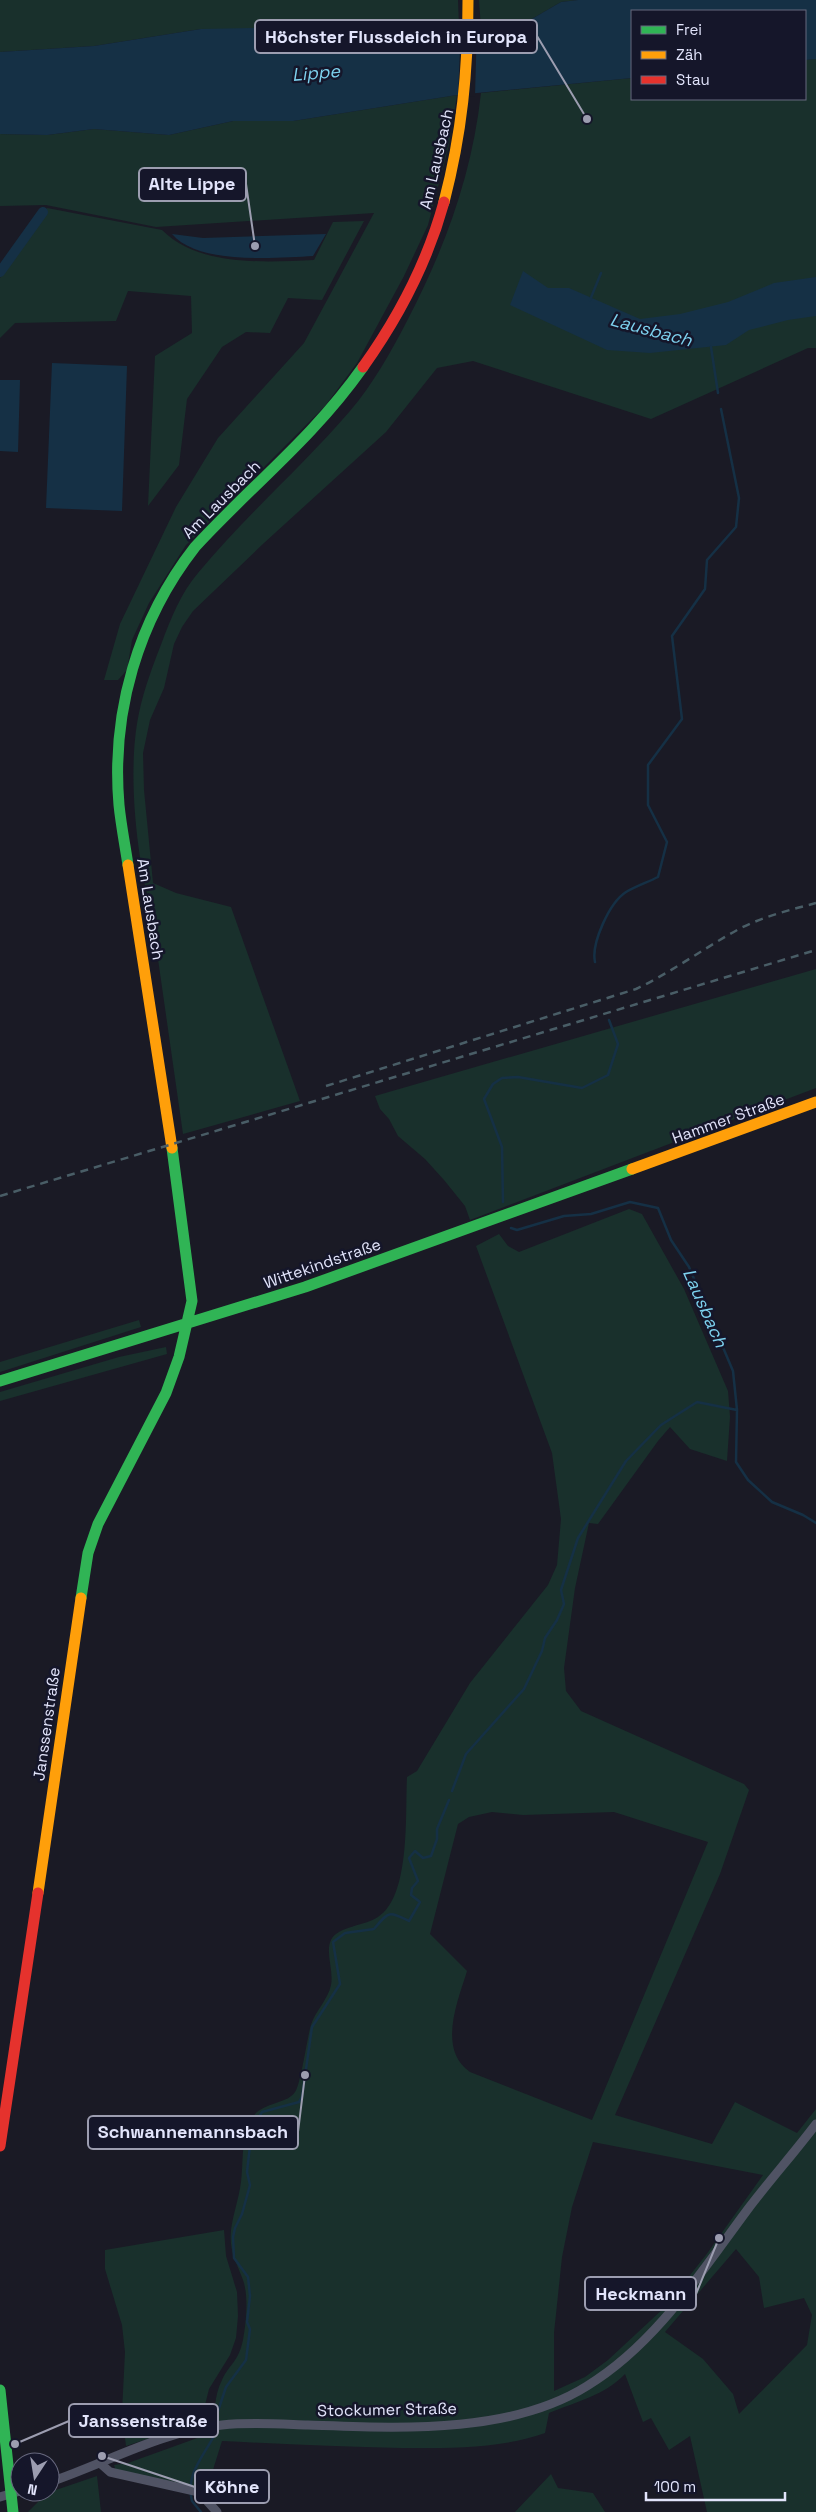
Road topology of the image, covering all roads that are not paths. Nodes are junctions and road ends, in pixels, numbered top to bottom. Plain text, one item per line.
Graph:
1 (468, 0) edge
2 (816, 1102) edge
3 (650, 1164) joint
4 (187, 1325) junction
5 (0, 1381) edge
6 (5, 2081) edge
7 (816, 2124) edge
8 (0, 2146) edge
9 (0, 2390) edge
10 (0, 2395) edge
11 (101, 2464) junction
12 (60, 2478) edge
13 (10, 2494) edge
14 (216, 2512) edge

1 - 4 main road, Am Lausbach
2 - 3 main road, Hammer Straße
3 - 4 main road, Wittekindstraße
4 - 5 main road, Wittekindstraße
4 - 6 main road, Janssenstraße
6 - 8 main road, Janssenstraße
7 - 11 street, Stockumer Straße
9 - 10 main road
10 - 13 main road
11 - 12 street, Stockumer Straße
11 - 14 street

